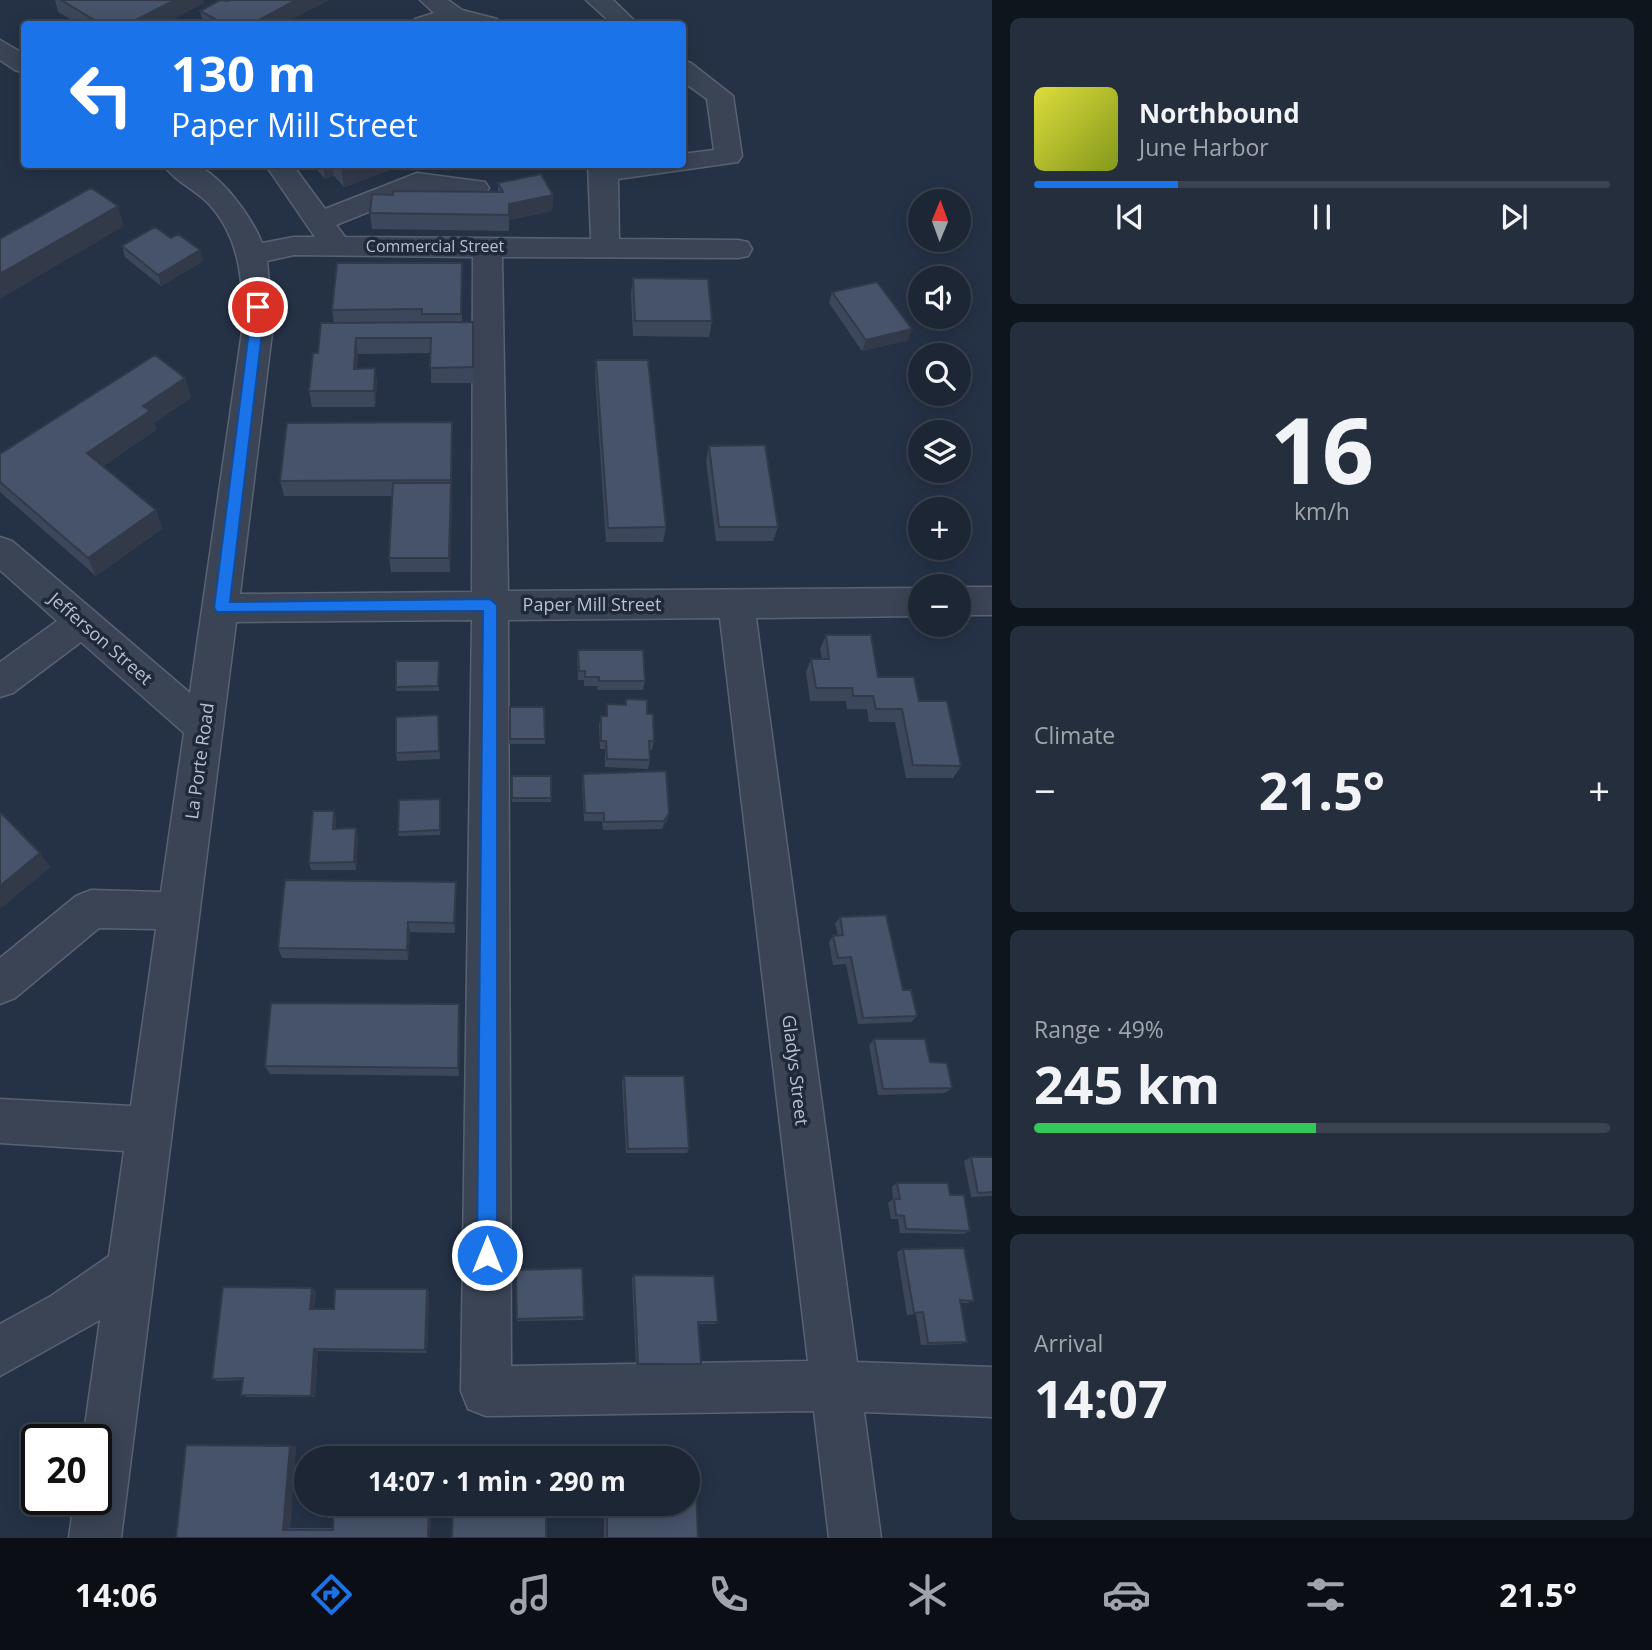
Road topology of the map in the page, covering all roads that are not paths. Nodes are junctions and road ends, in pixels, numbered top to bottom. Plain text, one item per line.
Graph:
1 (432, 0) edge
2 (598, 0) edge
3 (453, 15) junction
4 (434, 21) edge
5 (476, 21) edge
6 (622, 21) edge
7 (686, 71) edge
8 (686, 161) edge
9 (192, 168) edge
10 (281, 168) edge
11 (603, 169) edge
12 (475, 188) dead end
13 (319, 222) junction
14 (336, 246) junction
15 (487, 247) junction
16 (605, 248) junction
17 (738, 249) dead end
18 (253, 254) junction
19 (0, 550) edge
20 (971, 601) edge
21 (992, 601) edge
22 (908, 602) edge
23 (736, 603) junction
24 (490, 605) junction
25 (222, 608) junction
26 (82, 622) junction
27 (0, 682) edge
28 (203, 727) junction
29 (179, 911) junction
30 (0, 984) edge
31 (0, 1121) edge
32 (150, 1130) junction
33 (132, 1269) junction
34 (0, 1351) edge
35 (836, 1386) junction
36 (992, 1392) edge
37 (94, 1538) edge
38 (855, 1538) edge

1 - 3 street
2 - 6 street
3 - 4 street
3 - 5 street
7 - 8 street
9 - 18 street
10 - 13 street
11 - 16 street
12 - 13 street
13 - 14 street
14 - 15 street, Commercial Street
14 - 18 street, Commercial Street
15 - 16 street, Commercial Street
15 - 24 street
16 - 17 street, Commercial Street
18 - 25 street, La Porte Road
19 - 26 street, Jefferson Street
20 - 21 street
22 - 23 street, Paper Mill Street
23 - 24 street, Paper Mill Street
23 - 35 street, Gladys Street
24 - 25 street, Paper Mill Street
24 - 35 street
25 - 28 street, La Porte Road
26 - 27 street
26 - 28 street, Jefferson Street
28 - 29 street, La Porte Road
29 - 30 street
29 - 32 street, La Porte Road
31 - 32 street
32 - 33 street, La Porte Road
33 - 34 street
33 - 37 street, La Porte Road
35 - 36 street
35 - 38 street, Gladys Street

